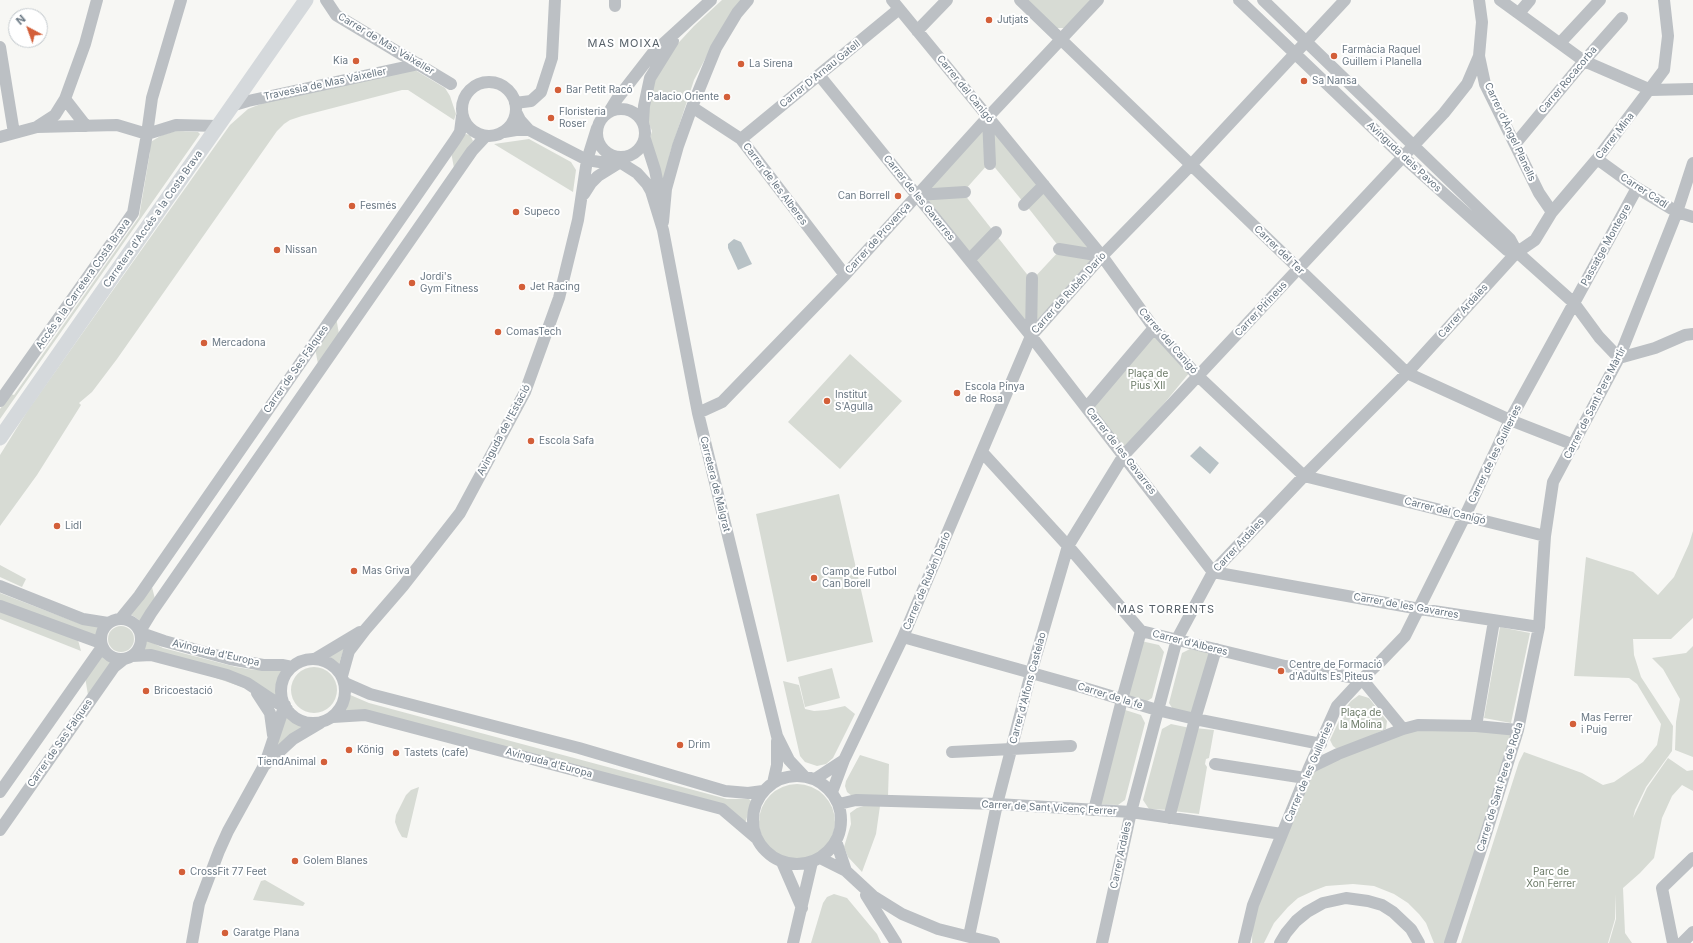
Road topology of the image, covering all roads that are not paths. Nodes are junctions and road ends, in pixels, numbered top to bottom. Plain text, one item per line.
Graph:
1 (97, 0) edge
2 (181, 0) edge
3 (306, 0) edge
4 (326, 0) edge
5 (555, 0) edge
6 (711, 0) edge
7 (748, 0) edge
8 (947, 0) edge
9 (1020, 0) edge
10 (1098, 0) edge
11 (1239, 0) edge
12 (1263, 0) edge
13 (1345, 0) edge
14 (1478, 0) edge
15 (1500, 0) edge
16 (1530, 0) edge
17 (1600, 0) edge
18 (1664, 0) edge
19 (896, 5) edge
20 (1519, 13) junction
21 (1622, 18) dead end
22 (686, 22) junction
23 (917, 31) junction
24 (1060, 39) junction
25 (1306, 41) junction
26 (1560, 43) junction
27 (0, 47) edge
28 (1295, 54) junction
29 (1480, 56) junction
30 (1584, 61) junction
31 (419, 64) junction
32 (819, 75) junction
33 (451, 84) junction
34 (474, 86) junction
35 (1693, 89) edge
36 (1651, 90) junction
37 (65, 99) junction
38 (231, 106) junction
39 (516, 107) junction
40 (692, 107) junction
41 (461, 110) junction
42 (609, 112) junction
43 (988, 117) junction
44 (643, 122) junction
45 (86, 126) junction
46 (218, 126) junction
47 (37, 127) junction
48 (596, 128) junction
49 (529, 130) junction
50 (504, 132) junction
51 (14, 133) junction
52 (147, 134) junction
53 (485, 136) junction
54 (0, 137) edge
55 (645, 138) junction
56 (741, 139) junction
57 (1516, 143) junction
58 (1414, 145) junction
59 (607, 154) junction
60 (588, 155) junction
61 (631, 155) junction
62 (1402, 156) junction
63 (1597, 159) junction
64 (620, 162) junction
65 (990, 164) dead end
66 (1693, 164) edge
67 (1190, 165) junction
68 (1044, 185) junction
69 (1637, 188) junction
70 (965, 192) dead end
71 (917, 195) junction
72 (582, 198) junction
73 (1024, 205) dead end
74 (1552, 212) junction
75 (1677, 212) junction
76 (1693, 218) edge
77 (663, 230) junction
78 (996, 232) dead end
79 (1059, 249) dead end
80 (1516, 253) junction
81 (1102, 256) junction
82 (970, 259) junction
83 (1298, 268) junction
84 (845, 275) junction
85 (1032, 278) dead end
86 (1574, 303) junction
87 (1154, 328) junction
88 (1693, 334) edge
89 (1031, 336) junction
90 (1619, 358) junction
91 (1407, 373) junction
92 (1198, 376) junction
93 (0, 401) edge
94 (1087, 407) junction
95 (698, 413) junction
96 (1510, 420) junction
97 (0, 438) edge
98 (1574, 445) junction
99 (982, 452) junction
100 (1124, 455) junction
101 (1304, 476) junction
102 (1465, 516) junction
103 (1545, 536) junction
104 (1068, 546) junction
105 (1213, 572) junction
106 (0, 586) edge
107 (0, 606) edge
108 (1420, 610) junction
109 (149, 616) junction
110 (121, 618) junction
111 (1494, 621) junction
112 (108, 623) junction
113 (1539, 628) junction
114 (365, 630) junction
115 (1141, 631) junction
116 (141, 632) junction
117 (78, 635) junction
118 (903, 637) junction
119 (1178, 639) junction
120 (164, 641) junction
121 (102, 645) junction
122 (1216, 649) junction
123 (128, 658) junction
124 (315, 659) junction
125 (93, 660) junction
126 (292, 667) junction
127 (1031, 673) junction
128 (1362, 678) junction
129 (343, 679) junction
130 (252, 686) junction
131 (1122, 700) junction
132 (286, 707) junction
133 (1157, 710) junction
134 (327, 719) junction
135 (1195, 719) junction
136 (1476, 726) junction
137 (1403, 729) junction
138 (1518, 730) junction
139 (777, 736) junction
140 (273, 740) junction
141 (1320, 744) junction
142 (1071, 746) dead end
143 (1012, 750) junction
144 (952, 752) dead end
145 (844, 760) junction
146 (266, 764) junction
147 (1215, 764) dead end
148 (1307, 773) junction
149 (809, 778) junction
150 (773, 783) junction
151 (763, 791) junction
152 (0, 792) edge
153 (832, 792) junction
154 (839, 804) junction
155 (998, 804) junction
156 (1094, 810) junction
157 (1131, 812) junction
158 (1169, 818) junction
159 (0, 830) edge
160 (1282, 834) junction
161 (756, 838) junction
162 (836, 841) junction
163 (1693, 858) edge
164 (816, 860) junction
165 (782, 862) junction
166 (846, 871) junction
167 (860, 885) junction
168 (802, 908) junction
169 (1693, 932) edge
170 (969, 936) junction
171 (893, 941) edge
172 (192, 943) edge
173 (793, 943) edge
174 (994, 943) edge
175 (1102, 943) edge
176 (1244, 943) edge
177 (1280, 943) edge
178 (1419, 943) edge
179 (1450, 943) edge
180 (1673, 943) edge
181 (1682, 943) edge

1 - 37 street
2 - 52 street, Accés a la Carretera Costa Brava
3 - 38 main road, Carretera d'Accés a la Costa Brava
4 - 31 street, Carrer de Mas Vaixeller
5 - 39 street
6 - 22 street
7 - 40 street
8 - 23 street
9 - 24 street, Carrer del Ter
10 - 24 street, Carrer de Provença
11 - 28 street, Avinguda dels Pavos
12 - 25 street, Avinguda dels Pavos
13 - 25 street
14 - 29 street, Carrer d'Àngel Planells
15 - 20 street
16 - 20 street
17 - 26 street
18 - 36 street, Carrer Mina
19 - 23 street, Carrer del Canigó
19 - 32 street, Carrer D'Arnau Gatell
20 - 26 street
21 - 30 street, Carrer Rocacorba
22 - 42 street
22 - 44 street
23 - 43 street, Carrer del Canigó
24 - 43 street, Carrer de Provença
24 - 67 street, Carrer del Ter
25 - 28 street
25 - 58 street, Avinguda dels Pavos
26 - 30 street
27 - 51 street
28 - 62 street, Avinguda dels Pavos
28 - 67 street, Carrer de Rubén Darío
29 - 57 street, Carrer d'Àngel Planells
29 - 58 street, Carrer Pirineus
30 - 36 street
30 - 57 street, Carrer Rocacorba
31 - 33 street, Carrer de Mas Vaixeller
31 - 38 street, Travessia de Mas Vaixeller
32 - 56 street, Carrer D'Arnau Gatell
32 - 71 street, Carrer de les Gavarres
33 - 34 street, Carrer de Mas Vaixeller
33 - 41 street, Carrer de Mas Vaixeller
34 - 39 street
34 - 41 street, Carrer de Ses Falques
35 - 36 street
36 - 63 street, Carrer Mina
37 - 45 street
37 - 47 street
38 - 46 main road, Carretera d'Accés a la Costa Brava
39 - 49 street
39 - 50 street
40 - 56 street, Carrer de les Alberes
40 - 77 street
41 - 53 street
41 - 110 street, Carrer de Ses Falques
42 - 44 street
42 - 48 street
43 - 65 street
43 - 68 street, Carrer del Canigó
43 - 71 street, Carrer de Provença
44 - 55 street
45 - 47 street
45 - 52 street
46 - 52 street
46 - 97 main road, Carretera d'Accés a la Costa Brava
47 - 51 street
48 - 59 street
48 - 60 street, Avinguda de l'Estació
49 - 50 street
49 - 60 street
50 - 53 street
51 - 54 street
52 - 93 street, Accés a la Carretera Costa Brava
53 - 109 street, Carrer de Ses Falques
55 - 61 street
55 - 77 street, Carretera de Malgrat
56 - 84 street, Carrer de les Alberes
57 - 74 street, Carrer d'Àngel Planells
58 - 62 street, Carrer Pirineus
58 - 80 street, Avinguda dels Pavos
59 - 61 street
59 - 64 street, Carretera de Malgrat
60 - 64 street
60 - 72 street, Avinguda de l'Estació
61 - 64 street, Avinguda de l'Estació
62 - 80 street, Avinguda dels Pavos
62 - 83 street, Carrer Pirineus
63 - 69 street, Carrer Cadí
63 - 74 street, Carrer Mina
64 - 72 street, Avinguda de l'Estació
64 - 77 street, Carretera de Malgrat
66 - 75 street, Carrer de Sant Pere Màrtir
67 - 81 street, Carrer de Rubén Darío
67 - 83 street, Carrer del Ter
68 - 73 street
68 - 81 street, Carrer del Canigó
69 - 75 street, Carrer Cadí
69 - 86 street, Passatge Montegre
70 - 71 street
71 - 82 street, Carrer de les Gavarres
71 - 84 street, Carrer de Provença
72 - 114 street, Avinguda de l'Estació
74 - 80 street, Carrer Mina
75 - 76 street, Carrer Cadí
75 - 90 street, Carrer de Sant Pere Màrtir
77 - 95 street, Carretera de Malgrat
78 - 82 street
79 - 81 street
80 - 86 street, Avinguda dels Pavos
80 - 91 street, Carrer Ardales
81 - 87 street, Carrer del Canigó
81 - 89 street, Carrer de Rubén Darío
82 - 89 street, Carrer de les Gavarres
83 - 91 street, Carrer del Ter
83 - 92 street, Carrer Pirineus
84 - 95 street, Carrer de Provença
85 - 89 street
86 - 90 street, Avinguda dels Pavos
86 - 96 street, Carrer de les Guilleries
87 - 92 street, Carrer del Canigó
87 - 94 street
88 - 90 street
89 - 94 street, Carrer de les Gavarres
89 - 99 street, Carrer de Rubén Darío
90 - 98 street, Carrer de Sant Pere Màrtir
91 - 96 street, Carrer del Ter
91 - 101 street, Carrer Ardales
92 - 100 street, Carrer Pirineus
92 - 101 street, Carrer del Canigó
94 - 100 street, Carrer de les Gavarres
95 - 139 street, Carretera de Malgrat
96 - 98 street, Carrer del Ter
96 - 102 street, Carrer de les Guilleries
98 - 103 street, Carrer de Sant Pere Màrtir
99 - 104 street, Carrer d'Alberes
99 - 118 street, Carrer de Rubén Darío
100 - 104 street, Carrer d'Alfons Castelao
100 - 105 street, Carrer de les Gavarres
101 - 102 street, Carrer del Canigó
101 - 105 street, Carrer Ardales
102 - 103 street, Carrer del Canigó
102 - 108 street, Carrer de les Guilleries
103 - 113 street, Carrer de Sant Pere Màrtir
104 - 115 street, Carrer d'Alberes
104 - 127 street, Carrer d'Alfons Castelao
105 - 108 street, Carrer de les Gavarres
105 - 119 street, Carrer Ardales
106 - 112 street
107 - 117 street
108 - 111 street, Carrer de les Gavarres
108 - 128 street, Carrer de les Guilleries
109 - 116 street, Carrer de Ses Falques
109 - 120 street
110 - 112 street
110 - 116 street
111 - 113 street, Carrer de les Gavarres
111 - 136 street
112 - 121 street
113 - 138 street, Carrer de Sant Pere de Roda
114 - 124 street, Avinguda de l'Estació
114 - 129 street, Avinguda de l'Estació
115 - 119 street, Carrer d'Alberes
115 - 131 street
116 - 120 street, Avinguda d'Europa
116 - 123 street
117 - 121 street
117 - 125 street
118 - 127 street, Carrer de la fe
118 - 145 street, Carrer de Rubén Darío
119 - 122 street, Carrer d'Alberes
119 - 133 street, Carrer Ardales
120 - 126 street, Avinguda d'Europa
121 - 123 street
121 - 125 street, Carrer de Ses Falques
122 - 128 street, Carrer d'Alberes
122 - 135 street
123 - 130 street, Avinguda d'Europa
123 - 159 street, Carrer de Ses Falques
124 - 126 street
124 - 129 street
125 - 152 street, Carrer de Ses Falques
126 - 132 street
127 - 131 street, Carrer de la fe
127 - 143 street, Carrer d'Alfons Castelao
128 - 137 street
128 - 141 street, Carrer de les Guilleries
129 - 134 street
129 - 151 street
130 - 132 street, Avinguda d'Europa
130 - 140 street
131 - 133 street, Carrer de la fe
131 - 156 street
132 - 134 street
132 - 140 street
133 - 135 street, Carrer de la fe
133 - 157 street, Carrer Ardales
134 - 146 street
134 - 161 street, Avinguda d'Europa
135 - 141 street, Carrer de la fe
135 - 158 street
136 - 137 street
136 - 138 street
137 - 148 street
138 - 179 street, Carrer de Sant Pere de Roda
139 - 149 street, Carretera de Malgrat
139 - 150 street, Carretera de Malgrat
140 - 146 street
141 - 148 street, Carrer de les Guilleries
142 - 143 street
143 - 144 street
143 - 155 street, Carrer d'Alfons Castelao
145 - 149 street
145 - 153 street, Carrer de Rubén Darío
146 - 172 street
147 - 148 street
148 - 160 street, Carrer de les Guilleries
149 - 150 street
149 - 153 street
150 - 151 street
151 - 161 street
153 - 154 street
154 - 155 street, Carrer de Sant Vicenç Ferrer
154 - 162 street
155 - 156 street, Carrer de Sant Vicenç Ferrer
155 - 170 street, Carrer d'Alfons Castelao
156 - 157 street, Carrer de Sant Vicenç Ferrer
157 - 158 street, Carrer de Sant Vicenç Ferrer
157 - 175 street, Carrer Ardales
158 - 160 street, Carrer de Sant Vicenç Ferrer
160 - 176 street, Carrer de les Guilleries
161 - 165 street
162 - 164 street
162 - 166 street
163 - 180 street
164 - 165 street
164 - 166 street
164 - 168 street
165 - 168 street
166 - 167 street
167 - 170 street
167 - 171 street
168 - 173 street
169 - 181 street
170 - 174 street
177 - 178 street

